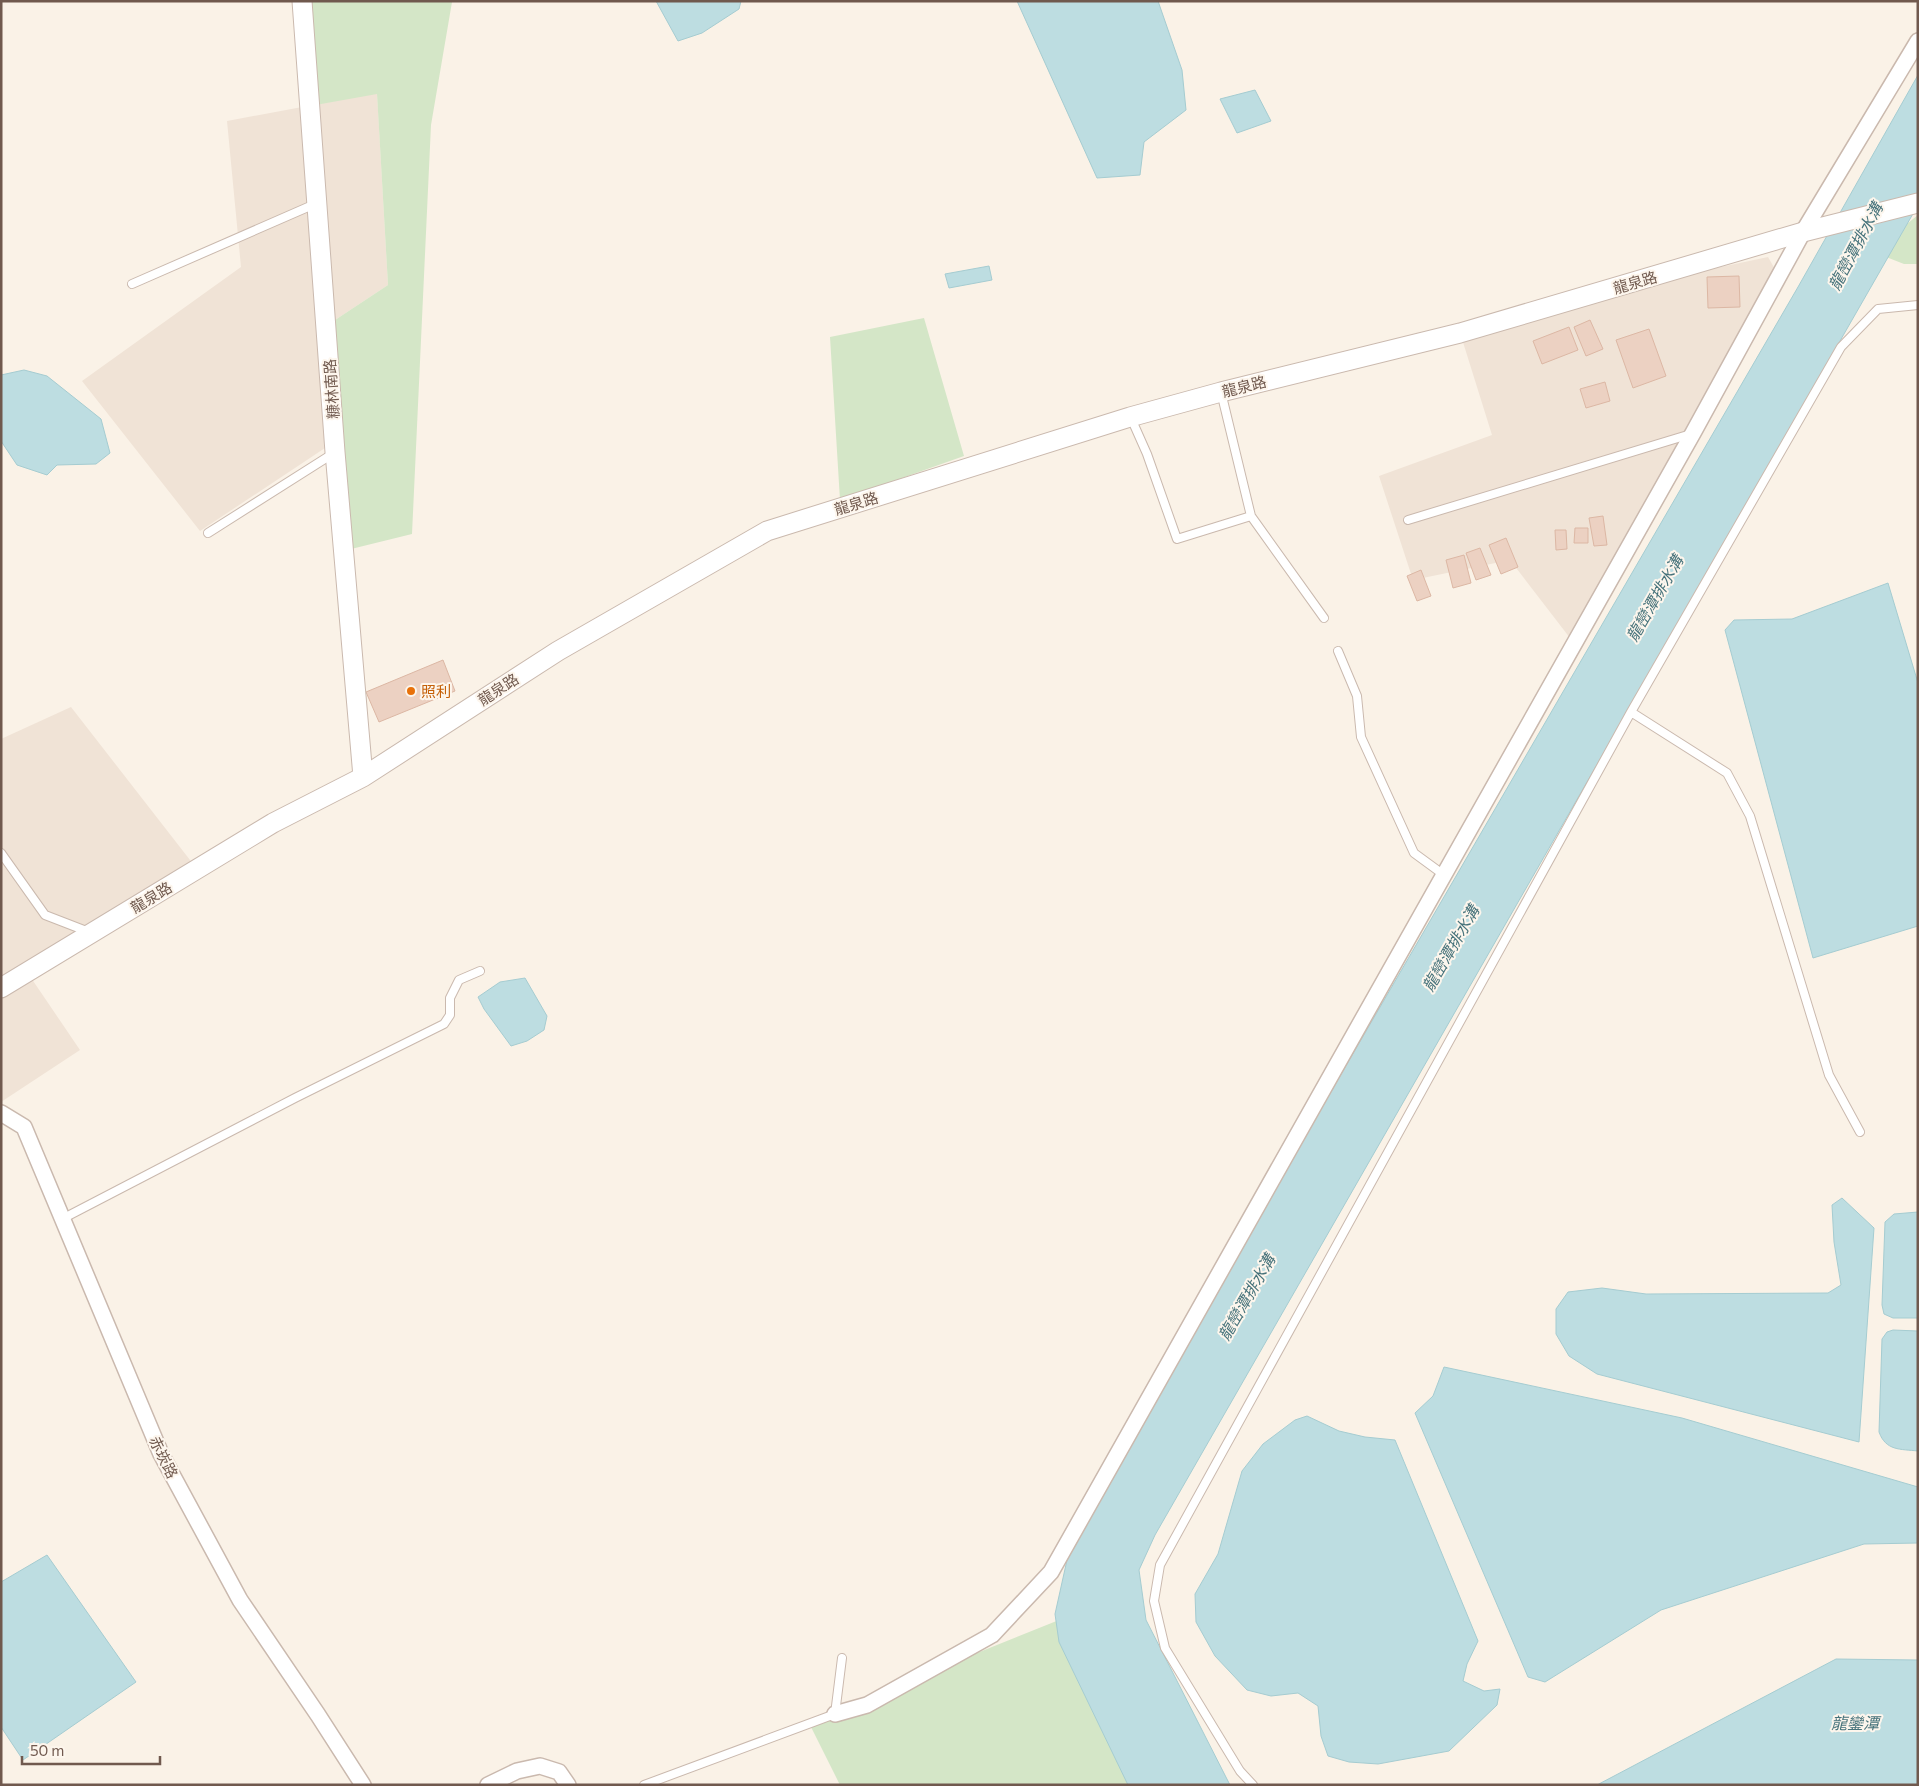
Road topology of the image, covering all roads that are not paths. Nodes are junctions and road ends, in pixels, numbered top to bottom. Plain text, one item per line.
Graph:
1 (302, 1) edge
2 (1918, 41) edge
3 (317, 203) junction
4 (1918, 204) edge
5 (1803, 232) junction
6 (132, 284) dead end
7 (1918, 305) edge
8 (1221, 392) junction
9 (1130, 417) junction
10 (1693, 434) junction
11 (335, 452) junction
12 (1251, 516) junction
13 (1408, 520) dead end
14 (208, 533) dead end
15 (1324, 618) dead end
16 (1338, 651) dead end
17 (1631, 712) junction
18 (363, 777) junction
19 (1, 853) edge
20 (1444, 876) junction
21 (91, 933) junction
22 (480, 971) dead end
23 (1, 988) edge
24 (1, 1114) edge
25 (1860, 1132) dead end
26 (62, 1219) junction
27 (842, 1658) dead end
28 (835, 1714) junction
29 (363, 1785) edge
30 (488, 1785) edge
31 (568, 1785) edge
32 (644, 1785) edge
33 (1253, 1785) edge

1 - 3 street, 糠林南路
2 - 5 street
3 - 6 lane
3 - 11 street, 糠林南路
4 - 5 street, 龍泉路
5 - 8 street, 龍泉路
5 - 10 street
7 - 17 lane
8 - 9 street, 龍泉路
8 - 12 lane
9 - 12 lane
9 - 18 street, 龍泉路
10 - 13 lane
10 - 20 street
11 - 14 lane
11 - 18 street, 糠林南路
12 - 15 lane
16 - 20 lane
17 - 25 lane
17 - 33 lane
18 - 21 street, 龍泉路
19 - 21 lane
20 - 28 street
21 - 23 street, 龍泉路
22 - 26 lane
24 - 26 street, 赤崁路
26 - 29 street, 赤崁路
27 - 28 lane
28 - 32 lane
30 - 31 street

